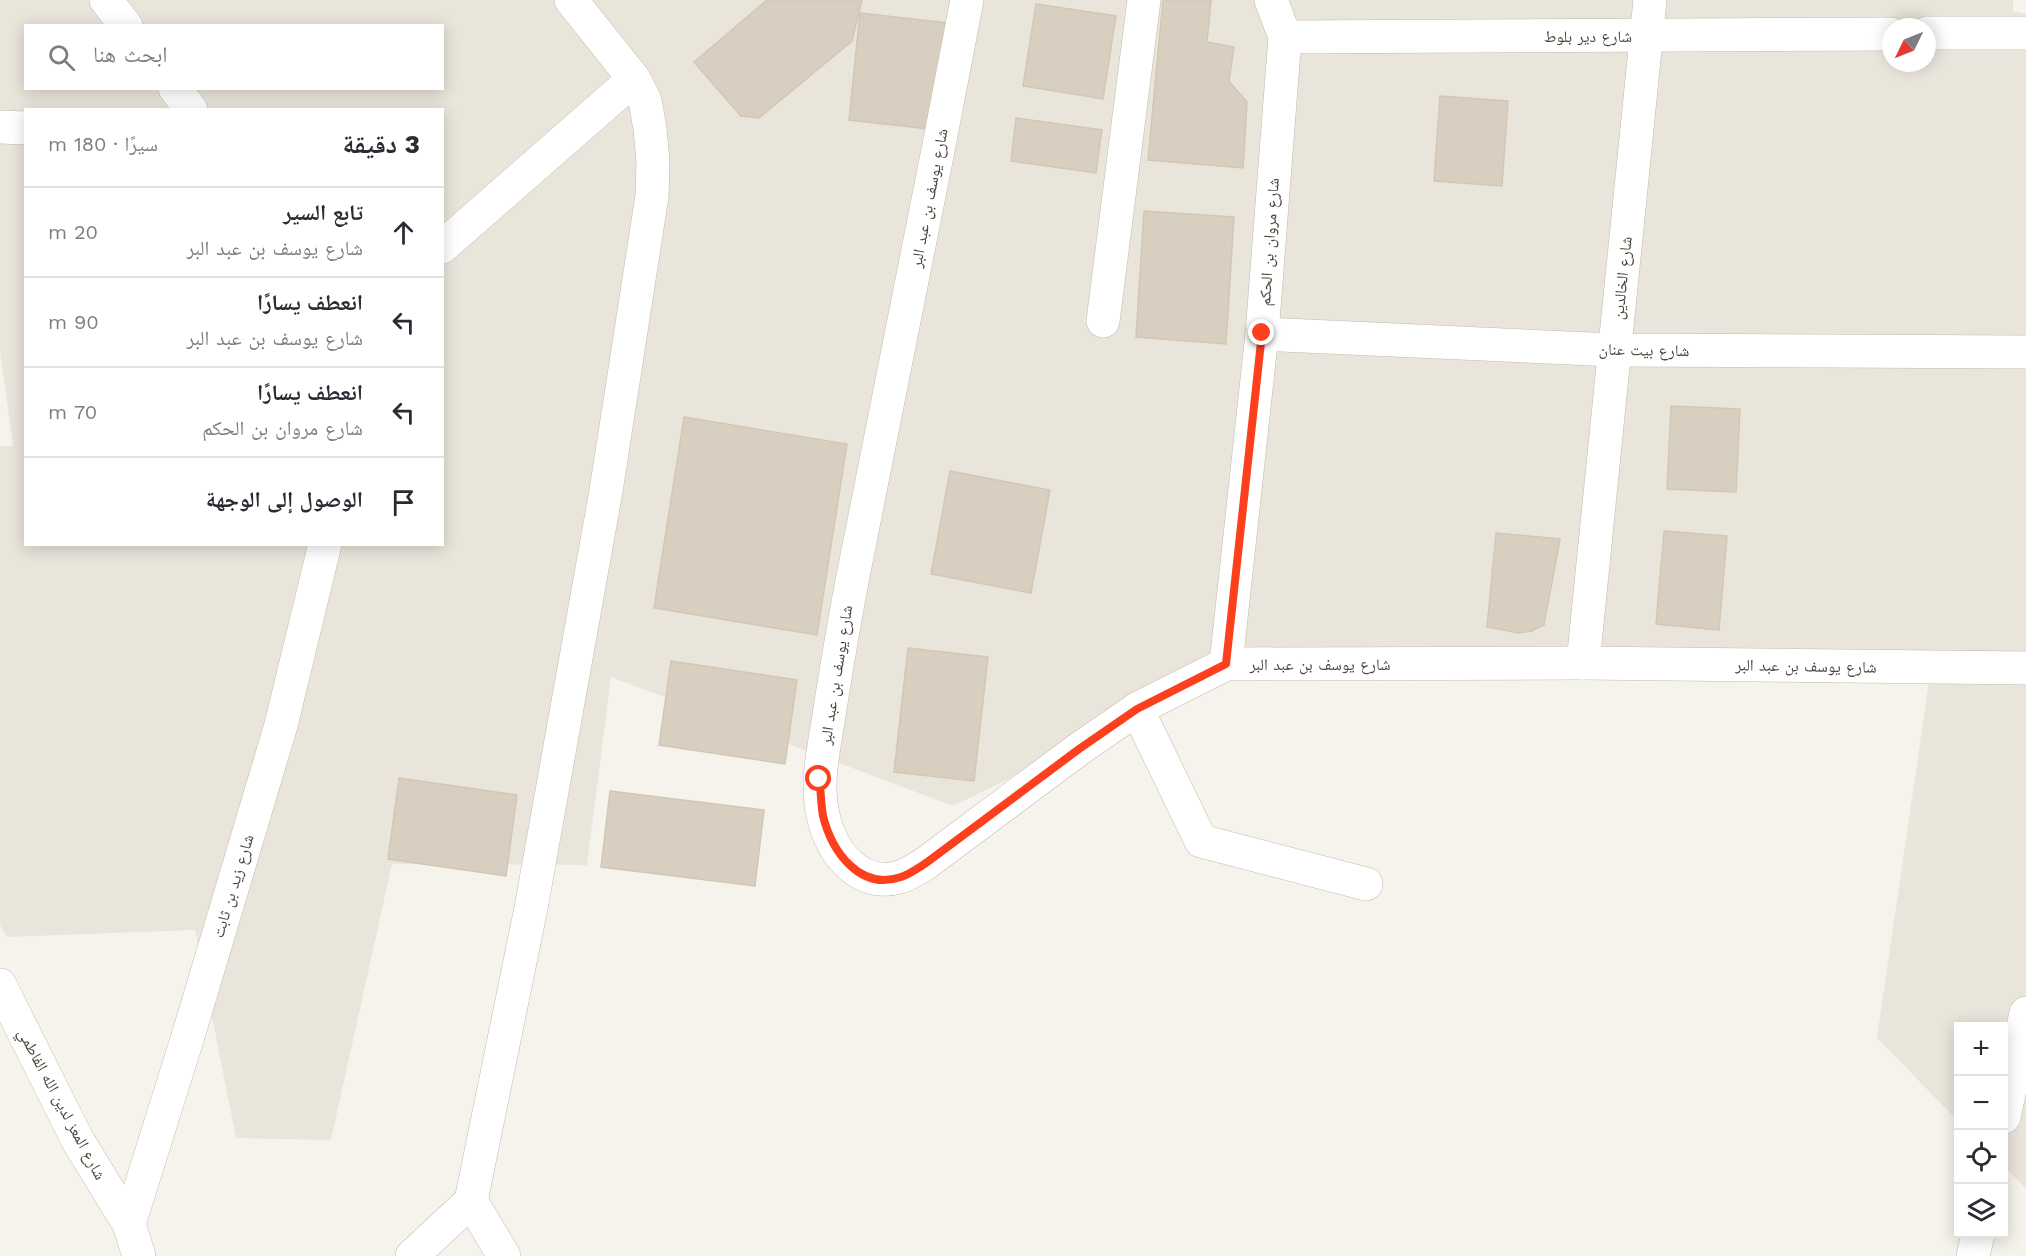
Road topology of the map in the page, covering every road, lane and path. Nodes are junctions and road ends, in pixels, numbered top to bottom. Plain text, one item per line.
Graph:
1 (106, 0) edge
2 (571, 0) edge
3 (967, 0) edge
4 (1144, 0) edge
5 (1272, 0) edge
6 (1650, 0) edge
7 (124, 24) edge
8 (1936, 33) edge
9 (2026, 33) edge
10 (1882, 34) edge
11 (1647, 36) junction
12 (1285, 37) junction
13 (634, 79) junction
14 (176, 90) edge
15 (190, 108) edge
16 (0, 127) edge
17 (24, 128) edge
18 (444, 245) edge
19 (1103, 321) dead end
20 (1262, 333) junction
21 (1614, 350) junction
22 (2026, 352) edge
23 (325, 546) edge
24 (1583, 663) junction
25 (1226, 664) junction
26 (2026, 668) edge
27 (1137, 709) junction
28 (1365, 884) dead end
29 (0, 985) edge
30 (2026, 1013) edge
31 (2008, 1098) edge
32 (471, 1201) junction
33 (129, 1224) junction
34 (1977, 1238) edge
35 (139, 1256) edge
36 (412, 1256) edge
37 (504, 1256) edge
38 (1974, 1256) edge

1 - 7 street
2 - 13 street
3 - 27 street, شارع يوسف بن عبد البر
4 - 19 street
5 - 12 street, شارع مروان بن الحكم
6 - 11 street, شارع الخالدين
8 - 9 street
10 - 11 street, شارع دير بلوط
11 - 12 street, شارع دير بلوط
11 - 21 street, شارع الخالدين
12 - 20 street, شارع مروان بن الحكم
13 - 18 street
13 - 32 street
14 - 15 street
16 - 17 street
20 - 21 street, شارع بيت عنان
20 - 25 street, شارع مروان بن الحكم
21 - 22 street, شارع بيت عنان
21 - 24 street, شارع الخالدين
23 - 33 street, شارع زيد بن ثابت
24 - 25 street, شارع يوسف بن عبد البر
24 - 26 street, شارع يوسف بن عبد البر
25 - 27 street, شارع يوسف بن عبد البر
27 - 28 street
29 - 33 street, شارع المعز لدين الله الفاطمي
30 - 31 street
32 - 36 street
32 - 37 street
33 - 35 street, شارع المعز لدين الله الفاطمي
34 - 38 street

